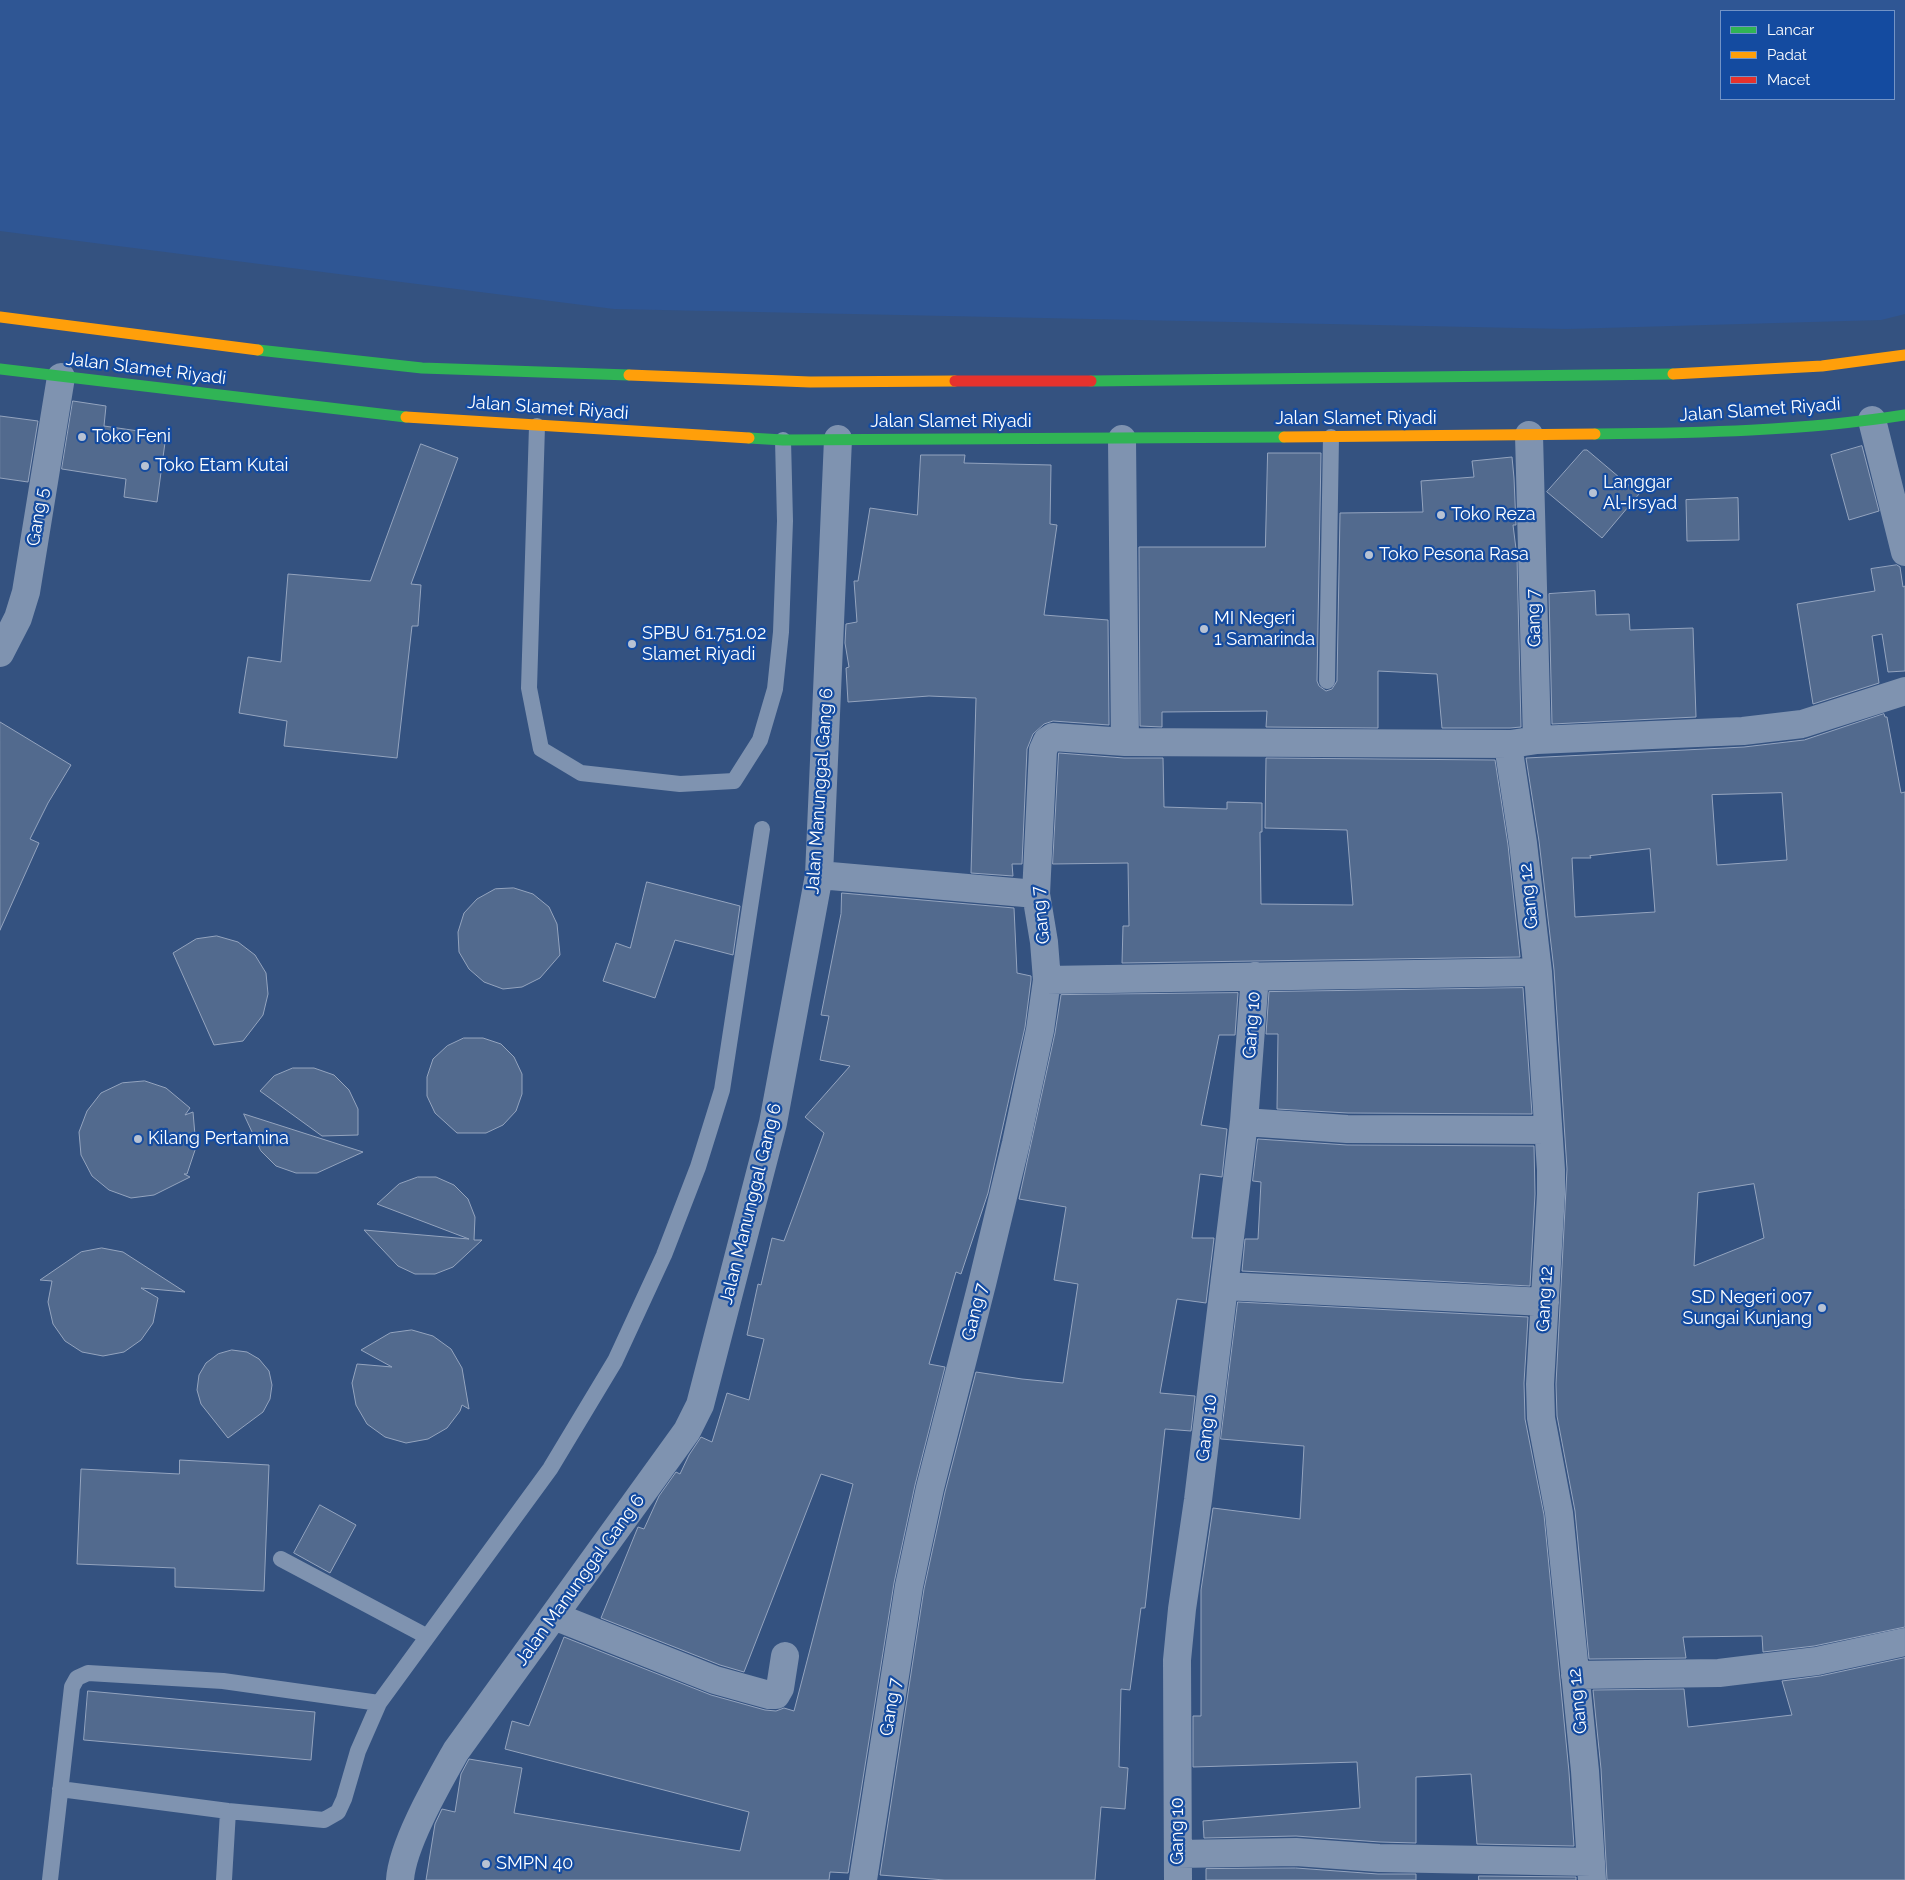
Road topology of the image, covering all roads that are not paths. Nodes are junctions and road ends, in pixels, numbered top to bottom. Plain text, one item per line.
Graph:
1 (0, 317) edge
2 (1905, 355) edge
3 (0, 369) edge
4 (61, 377) junction
5 (1905, 415) edge
6 (1872, 420) junction
7 (536, 426) junction
8 (1528, 436) junction
9 (1331, 437) junction
10 (838, 439) junction
11 (1122, 439) junction
12 (783, 440) junction
13 (1905, 552) edge
14 (0, 653) edge
15 (1327, 681) dead end
16 (1905, 691) edge
17 (1125, 742) junction
18 (1524, 742) junction
19 (762, 829) dead end
20 (819, 875) junction
21 (1036, 894) junction
22 (1538, 972) junction
23 (1256, 976) junction
24 (1047, 980) junction
25 (1244, 1122) junction
26 (1548, 1130) junction
27 (1224, 1286) junction
28 (1545, 1302) junction
29 (281, 1559) dead end
30 (554, 1616) junction
31 (426, 1636) junction
32 (1905, 1642) edge
33 (785, 1656) dead end
34 (1575, 1675) junction
35 (379, 1703) junction
36 (60, 1789) junction
37 (228, 1811) junction
38 (1178, 1867) edge
39 (1591, 1871) edge
40 (50, 1880) edge
41 (224, 1880) edge
42 (400, 1880) edge
43 (863, 1880) edge

1 - 2 highway, Jalan Slamet Riyadi
3 - 4 highway, Jalan Slamet Riyadi
4 - 7 highway, Jalan Slamet Riyadi
4 - 14 street, Gang 5
5 - 6 highway, Jalan Slamet Riyadi
6 - 8 highway, Jalan Slamet Riyadi
6 - 13 street
7 - 12 highway, Jalan Slamet Riyadi
7 - 12 lane
8 - 9 highway, Jalan Slamet Riyadi
8 - 18 street, Gang 7
9 - 11 highway, Jalan Slamet Riyadi
9 - 15 lane
10 - 11 highway, Jalan Slamet Riyadi
10 - 12 highway, Jalan Slamet Riyadi
10 - 20 street, Jalan Manunggal Gang 6
11 - 17 street
16 - 18 street
17 - 18 street
17 - 21 street, Gang 7
18 - 22 street, Gang 12
19 - 31 lane
20 - 21 street
20 - 30 street, Jalan Manunggal Gang 6
21 - 24 street, Gang 7
22 - 23 street
22 - 26 street, Gang 12
23 - 24 street
23 - 25 street, Gang 10
24 - 43 street, Gang 7
25 - 26 street
25 - 27 street, Gang 10
26 - 28 street, Gang 12
27 - 28 street
27 - 38 street, Gang 10
28 - 34 street, Gang 12
29 - 31 lane
30 - 33 street
30 - 42 street, Jalan Manunggal Gang 6
31 - 35 lane
32 - 34 street
34 - 39 street, Gang 12
35 - 36 lane
35 - 37 lane
36 - 37 lane
36 - 40 lane
37 - 41 lane
38 - 39 street

